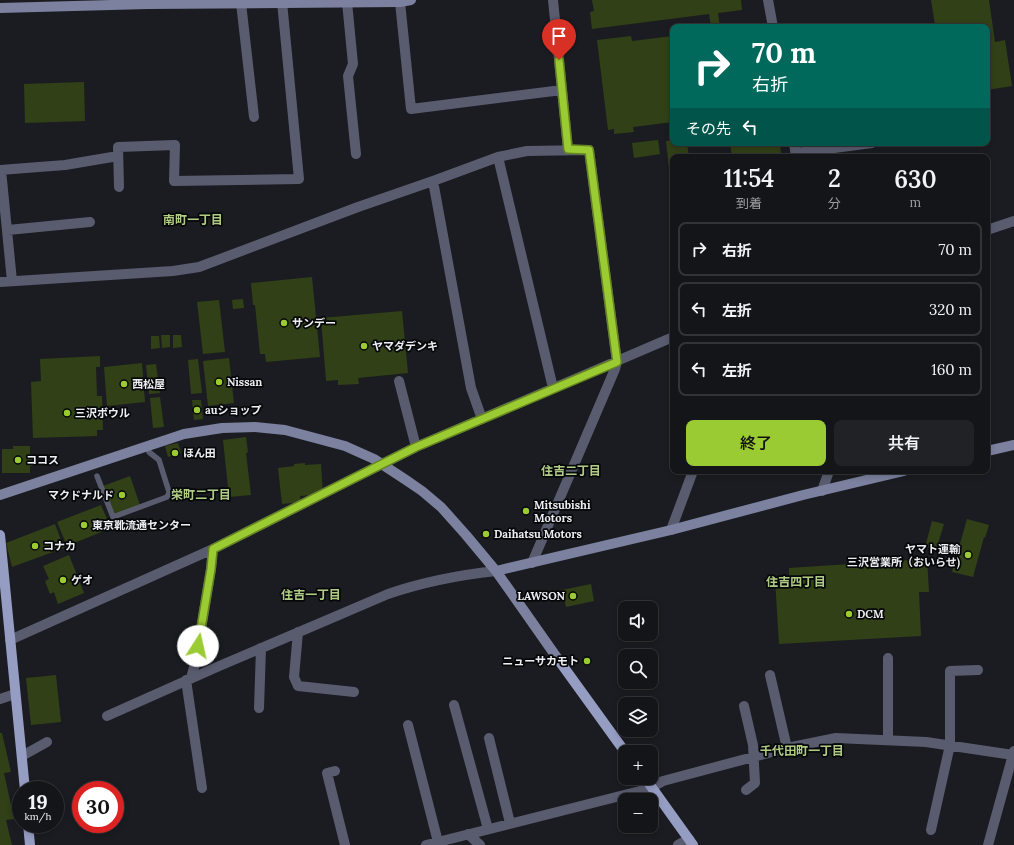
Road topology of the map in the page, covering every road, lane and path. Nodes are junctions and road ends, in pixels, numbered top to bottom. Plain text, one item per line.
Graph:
1 (412, 0) edge
2 (553, 0) edge
3 (768, 0) edge
4 (261, 1) edge
5 (148, 2) edge
6 (210, 2) edge
7 (282, 2) junction
8 (347, 2) junction
9 (400, 2) junction
10 (241, 3) junction
11 (0, 8) edge
12 (772, 24) edge
13 (562, 90) junction
14 (254, 117) dead end
15 (843, 146) edge
16 (568, 149) junction
17 (795, 151) edge
18 (356, 154) dead end
19 (118, 156) junction
20 (498, 157) junction
21 (0, 170) edge
22 (433, 181) junction
23 (119, 187) dead end
24 (1014, 221) edge
25 (90, 222) dead end
26 (990, 229) edge
27 (8, 230) junction
28 (12, 281) junction
29 (0, 282) edge
30 (670, 338) edge
31 (617, 362) junction
32 (399, 381) dead end
33 (553, 388) junction
34 (482, 419) junction
35 (1014, 445) edge
36 (148, 446) junction
37 (416, 447) junction
38 (990, 450) edge
39 (382, 464) junction
40 (692, 474) edge
41 (828, 474) edge
42 (878, 474) edge
43 (98, 476) dead end
44 (822, 491) junction
45 (0, 495) edge
46 (671, 530) junction
47 (0, 536) edge
48 (213, 549) junction
49 (532, 563) junction
50 (496, 571) junction
51 (3, 608) edge
52 (298, 632) junction
53 (10, 640) junction
54 (261, 648) junction
55 (888, 658) dead end
56 (560, 662) joint
57 (978, 670) dead end
58 (770, 675) dead end
59 (188, 679) junction
60 (354, 692) dead end
61 (15, 694) junction
62 (0, 699) edge
63 (454, 705) dead end
64 (744, 706) dead end
65 (259, 708) dead end
66 (107, 716) dead end
67 (408, 726) dead end
68 (489, 738) dead end
69 (888, 740) junction
70 (47, 742) dead end
71 (620, 745) edge
72 (950, 745) junction
73 (787, 748) junction
74 (1014, 753) edge
75 (22, 756) junction
76 (753, 758) junction
77 (335, 771) dead end
78 (1011, 777) edge
79 (24, 781) edge
80 (652, 787) junction
81 (202, 788) dead end
82 (746, 790) dead end
83 (510, 823) junction
84 (488, 829) junction
85 (931, 830) dead end
86 (29, 833) edge
87 (468, 834) junction
88 (438, 842) junction
89 (691, 842) edge
90 (30, 845) edge
91 (345, 845) edge
92 (426, 845) edge
93 (480, 845) edge
94 (678, 845) edge
95 (988, 845) edge

1 - 9 street
2 - 13 street
3 - 12 street
4 - 7 street
4 - 10 street
5 - 6 street
5 - 11 street
6 - 10 street
7 - 8 street
7 - 19 street
8 - 9 street
8 - 18 street
9 - 13 street
10 - 14 street
13 - 16 street
15 - 17 street
16 - 20 street
16 - 31 street
19 - 21 street
19 - 23 street
20 - 22 street
20 - 33 street
21 - 27 street
22 - 28 street
22 - 34 street
24 - 26 street
25 - 27 street
27 - 28 street
28 - 29 street
30 - 31 street
31 - 33 street
31 - 49 street
32 - 37 street
33 - 34 street
34 - 37 street
35 - 38 street
36 - 39 street
36 - 43 lane
36 - 45 street
37 - 39 street
39 - 48 street
39 - 50 street
40 - 46 street
41 - 44 street
42 - 44 street
44 - 46 street
46 - 49 street
47 - 51 main road
48 - 53 street
48 - 59 street
49 - 50 street
50 - 52 street
50 - 56 street
51 - 53 main road
52 - 54 street
52 - 60 street
53 - 61 main road
54 - 59 street
54 - 65 street
55 - 69 street
56 - 71 main road
57 - 72 street
58 - 73 street
59 - 66 street
59 - 81 street
61 - 62 street
61 - 75 main road
63 - 84 street
64 - 76 street
67 - 88 street
68 - 83 street
69 - 72 street
69 - 73 street
70 - 75 street
72 - 74 street
72 - 85 street
73 - 76 street
74 - 78 street
75 - 79 main road
76 - 80 street
76 - 82 street
77 - 91 street
78 - 95 street
80 - 83 street
80 - 89 main road
83 - 84 street
84 - 87 street
86 - 90 main road
87 - 88 street
87 - 93 street
88 - 92 street
89 - 94 street

